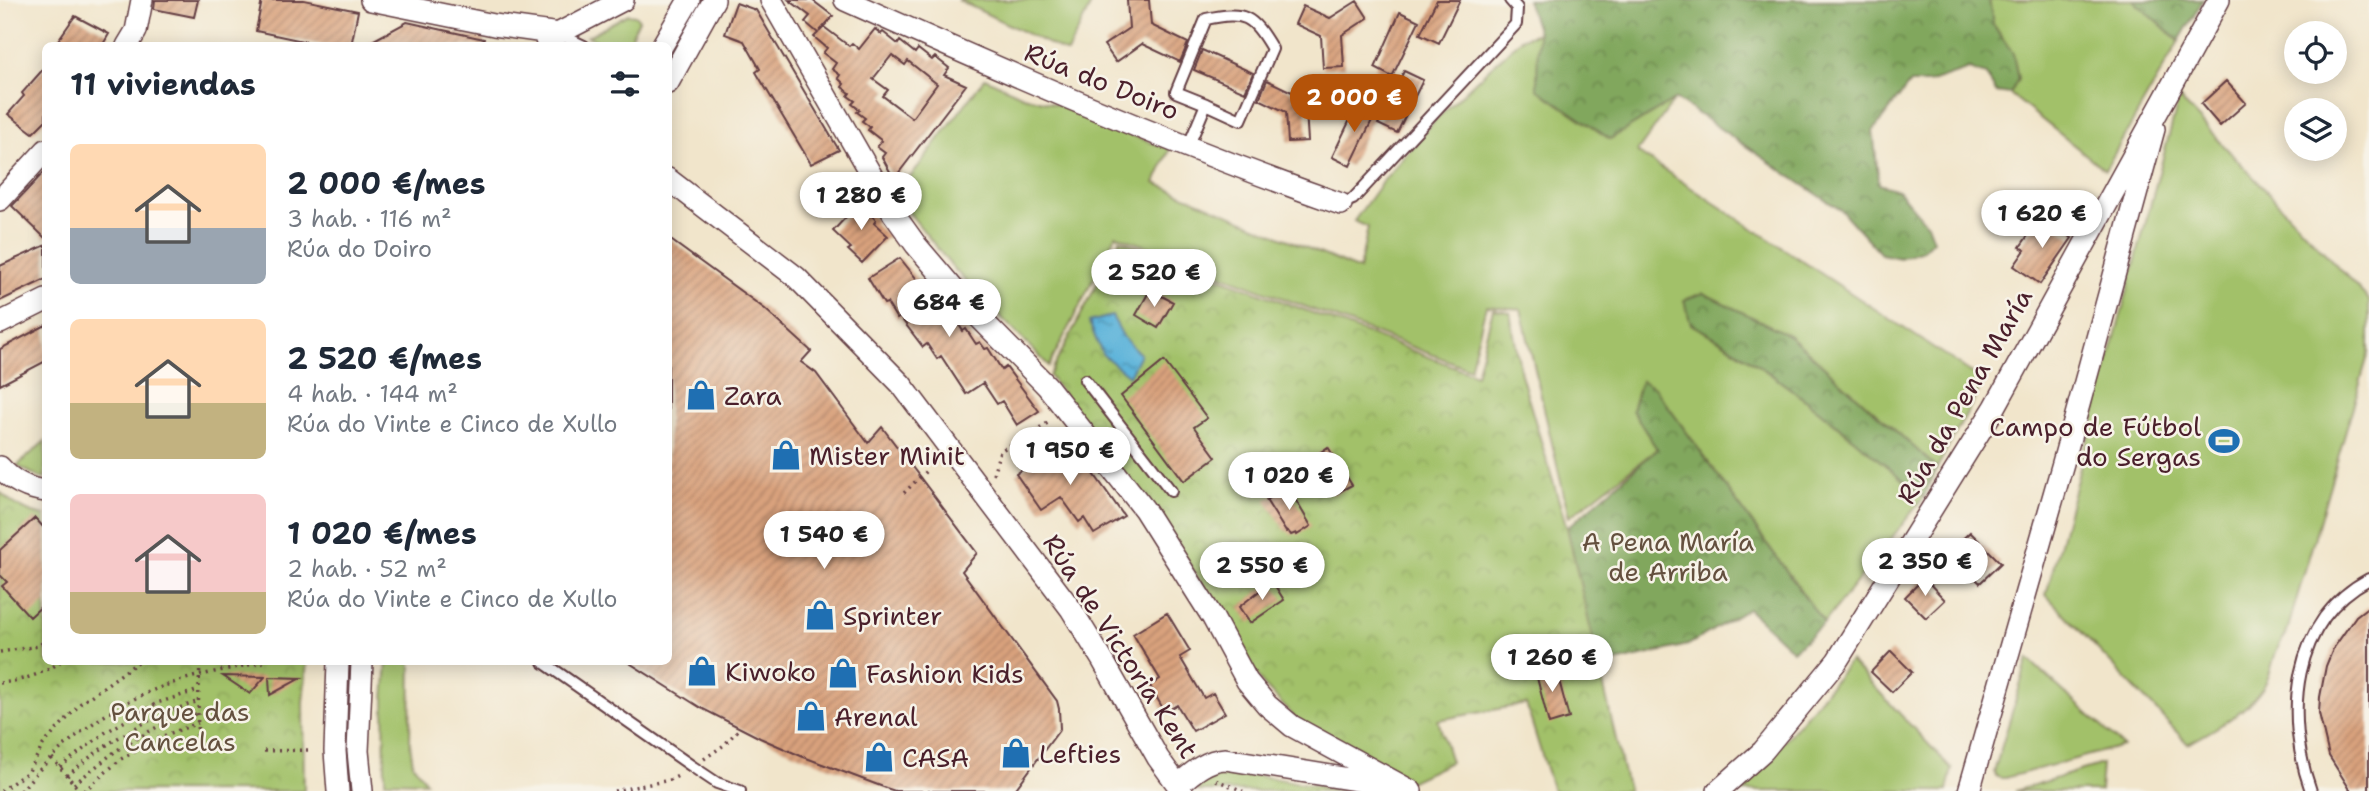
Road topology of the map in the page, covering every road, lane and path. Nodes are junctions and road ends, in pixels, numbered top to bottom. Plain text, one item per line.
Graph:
1 (142, 0) edge
2 (371, 0) edge
3 (623, 0) edge
4 (689, 0) edge
5 (715, 0) edge
6 (771, 0) edge
7 (845, 0) edge
8 (1510, 0) edge
9 (2218, 0) edge
10 (494, 25) junction
11 (559, 34) junction
12 (129, 42) edge
13 (508, 42) edge
14 (542, 42) edge
15 (575, 42) edge
16 (664, 42) edge
17 (672, 76) edge
18 (1206, 104) junction
19 (2151, 120) junction
20 (1188, 147) junction
21 (42, 154) edge
22 (672, 182) edge
23 (0, 200) edge
24 (1341, 204) joint
25 (42, 302) edge
26 (0, 323) edge
27 (1085, 380) dead end
28 (1053, 421) dead end
29 (0, 467) edge
30 (928, 469) dead end
31 (42, 490) edge
32 (1171, 491) dead end
33 (904, 493) dead end
34 (987, 496) junction
35 (2369, 579) edge
36 (42, 643) edge
37 (39, 646) junction
38 (42, 647) edge
39 (0, 652) edge
40 (56, 665) edge
41 (134, 665) edge
42 (200, 665) edge
43 (250, 665) edge
44 (338, 665) edge
45 (362, 665) edge
46 (547, 665) edge
47 (200, 676) junction
48 (0, 683) edge
49 (199, 690) junction
50 (199, 701) junction
51 (198, 713) junction
52 (198, 723) junction
53 (197, 736) dead end
54 (311, 750) dead end
55 (264, 751) dead end
56 (52, 758) junction
57 (60, 767) junction
58 (29, 771) junction
59 (34, 775) junction
60 (68, 776) junction
61 (74, 784) junction
62 (1180, 788) edge
63 (1407, 789) edge
64 (1, 791) edge
65 (21, 791) edge
66 (82, 791) edge
67 (338, 791) edge
68 (362, 791) edge
69 (740, 791) edge
70 (1231, 791) edge
71 (1243, 791) edge
72 (1717, 791) edge
73 (1969, 791) edge
74 (2311, 791) edge

1 - 12 street
2 - 10 street
3 - 11 street
4 - 16 street
5 - 17 street
6 - 63 street
7 - 20 street, Rúa do Doiro
8 - 24 lane
9 - 19 street, Rúa da Pena María
10 - 11 street
10 - 13 street
11 - 14 street
11 - 15 lane
18 - 18 lane
18 - 20 lane
19 - 72 street, Rúa da Pena María
19 - 73 street
20 - 24 street, Rúa do Doiro
21 - 23 street
22 - 34 street, Rúa de Victoria Kent
25 - 26 street
27 - 32 lane
28 - 34 path
29 - 31 street
30 - 33 path
34 - 62 street, Rúa de Victoria Kent
35 - 74 lane
36 - 37 path
37 - 38 path
37 - 39 path
40 - 48 path
41 - 58 path
42 - 47 path
43 - 47 path
44 - 67 street
45 - 68 street
46 - 69 lane
47 - 49 path
47 - 56 path
49 - 50 path
49 - 57 path
50 - 51 path
50 - 60 path
51 - 52 path
51 - 61 path
52 - 53 path
52 - 66 path
54 - 55 path
56 - 57 path
56 - 59 path
57 - 60 path
58 - 59 path
58 - 64 path
59 - 65 path
60 - 61 path
61 - 66 path
62 - 63 street, Rúa de Victoria Kent
70 - 71 path

